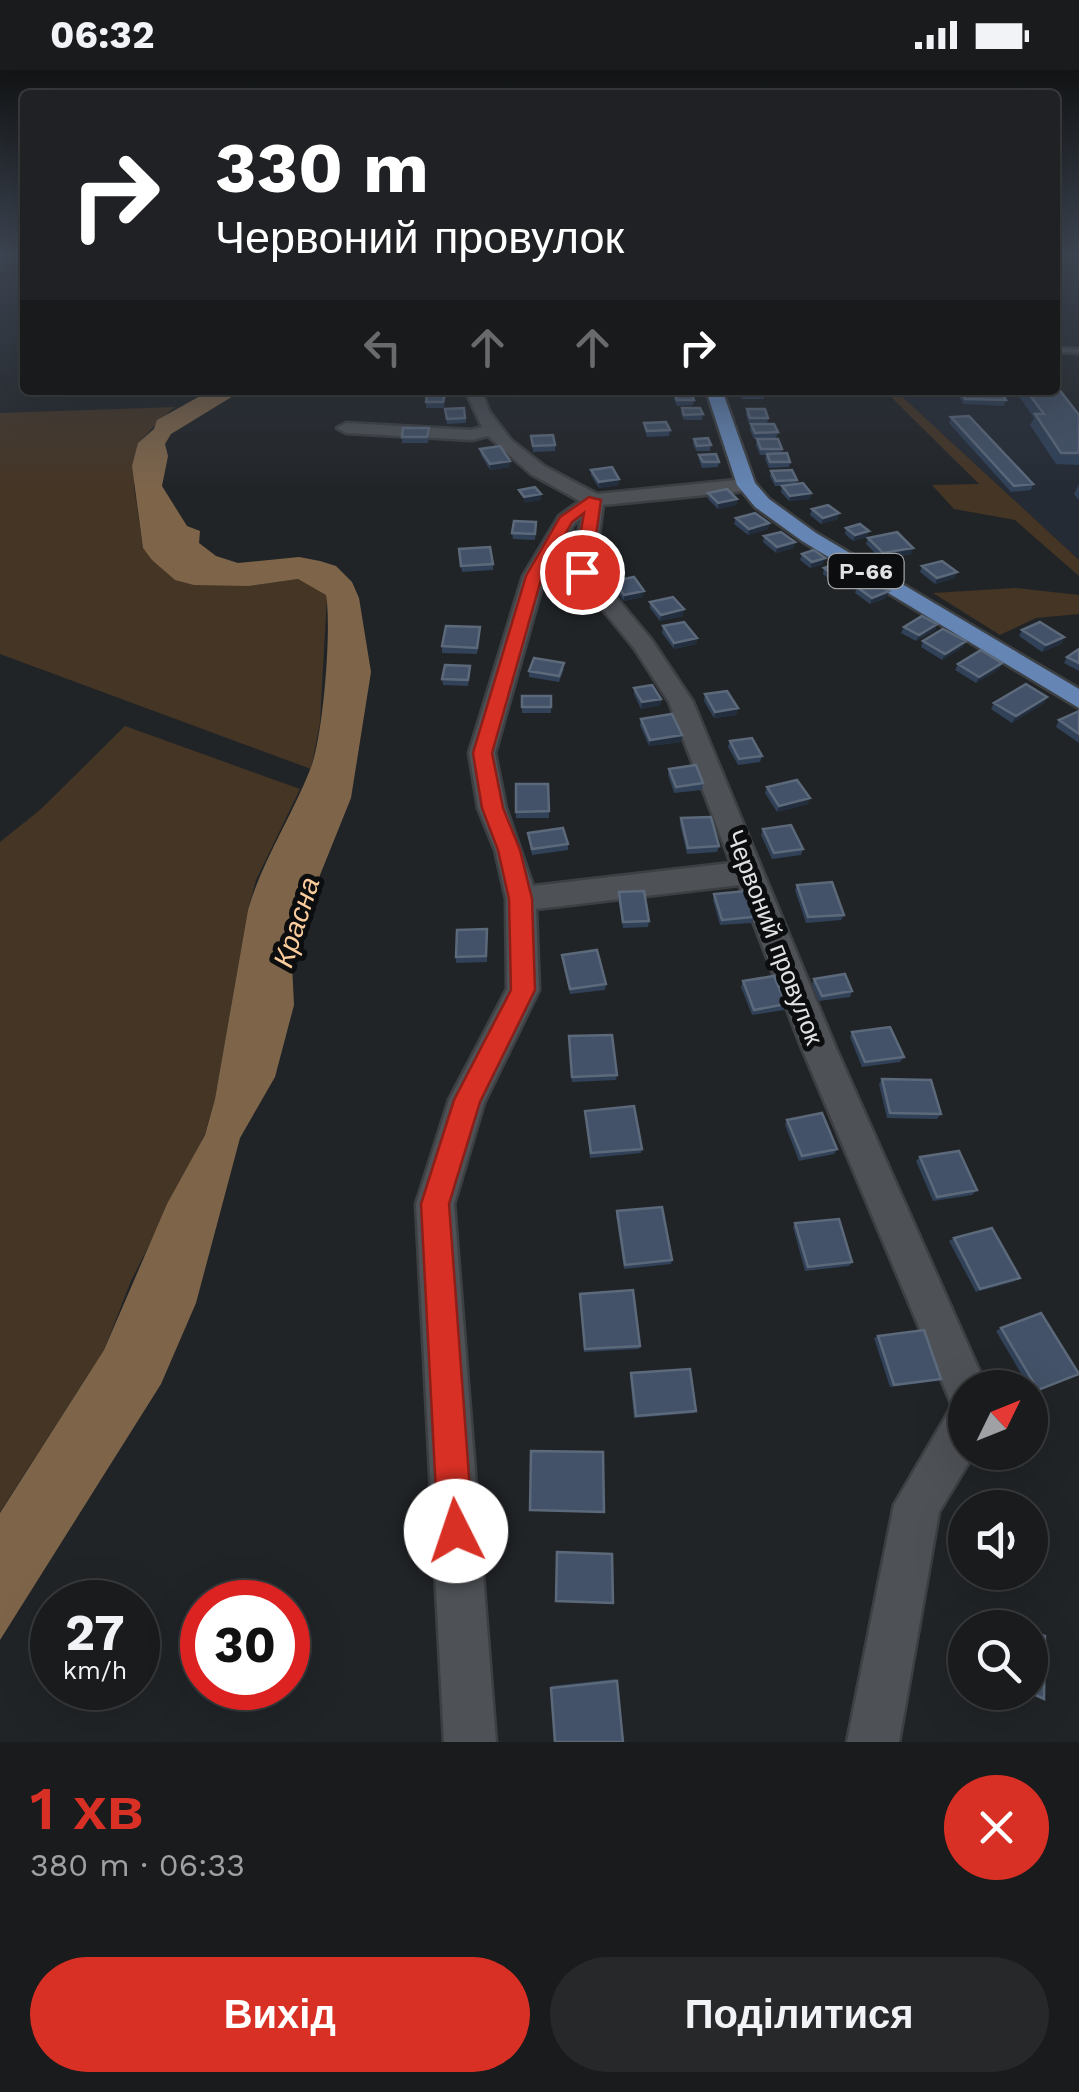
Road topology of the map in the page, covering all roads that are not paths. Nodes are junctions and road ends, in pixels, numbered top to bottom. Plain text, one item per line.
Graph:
1 (476, 395) edge
2 (716, 395) edge
3 (346, 428) dead end
4 (492, 429) junction
5 (746, 485) junction
6 (594, 500) junction
7 (1079, 700) edge
8 (751, 872) junction
9 (520, 899) junction
10 (958, 1370) edge
11 (948, 1456) edge
12 (470, 1742) edge
13 (873, 1742) edge

1 - 4 street
2 - 5 main road, Р-66
3 - 4 street
4 - 6 street
5 - 6 street
5 - 7 main road, Р-66
6 - 8 street, Червоний провулок
6 - 9 street
8 - 9 street
8 - 10 street, Червоний провулок
9 - 12 street
11 - 13 street

